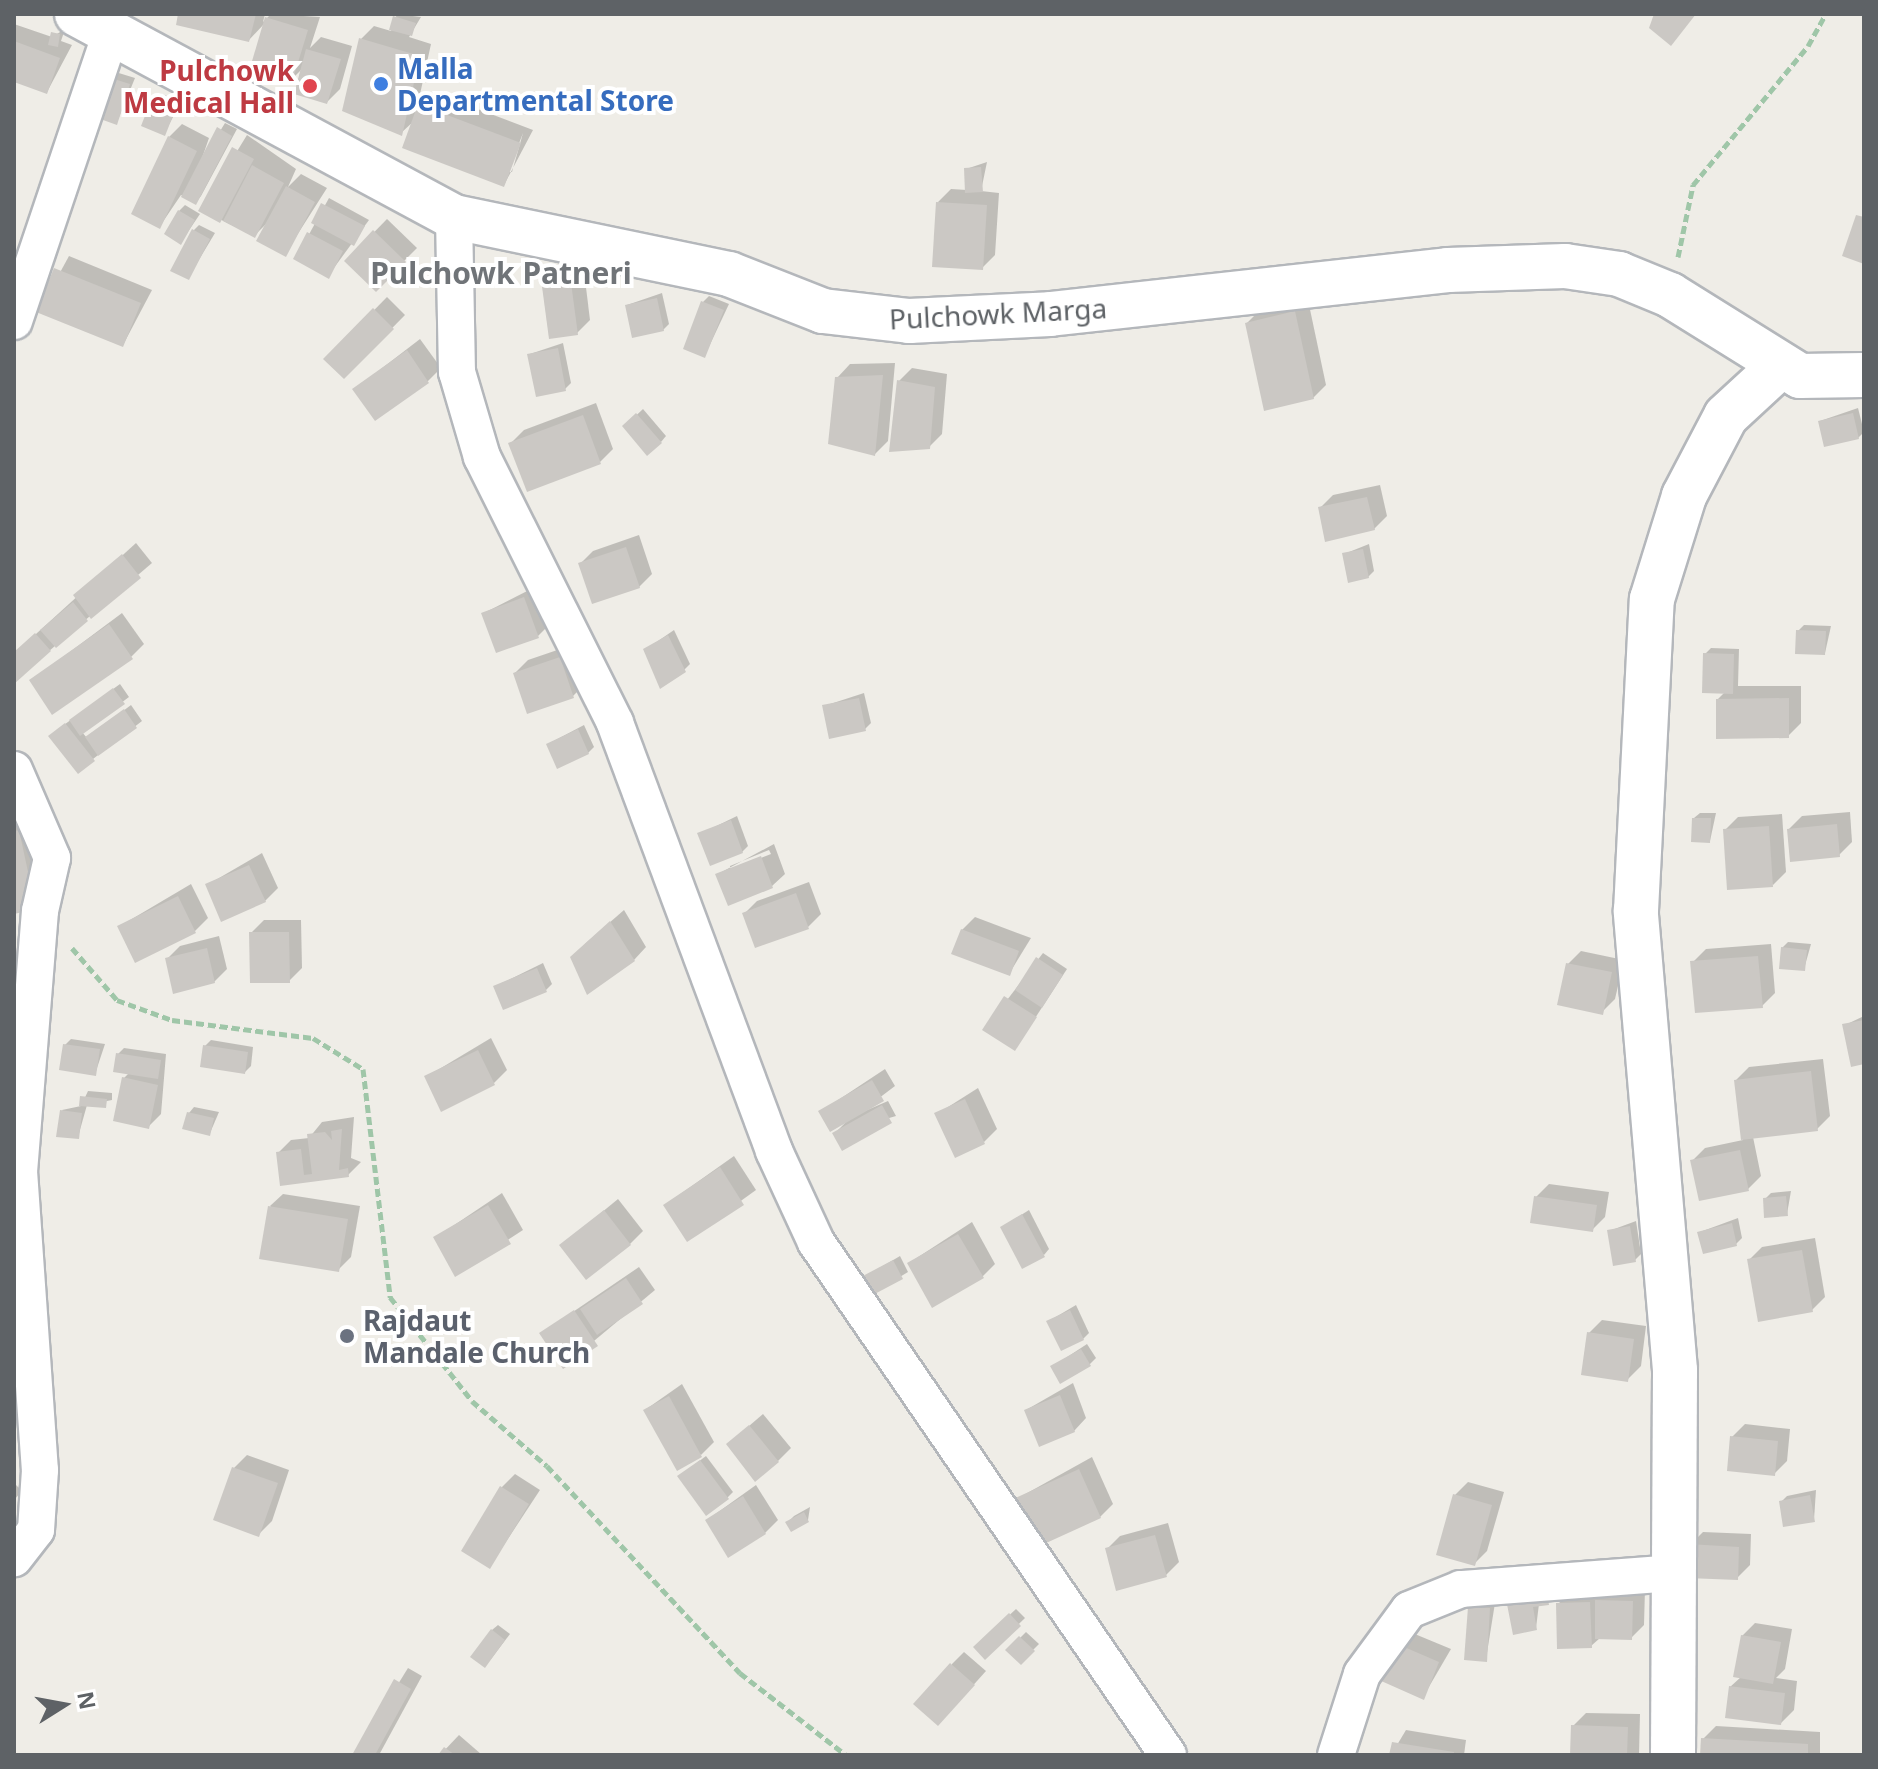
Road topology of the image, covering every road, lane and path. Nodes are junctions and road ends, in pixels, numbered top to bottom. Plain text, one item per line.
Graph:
1 (1826, 14) edge
2 (94, 25) edge
3 (454, 217) junction
4 (1670, 295) junction
5 (14, 321) edge
6 (1778, 368) junction
7 (1864, 375) edge
8 (14, 770) edge
9 (40, 911) junction
10 (14, 1558) edge
11 (1674, 1573) junction
12 (846, 1755) edge
13 (1168, 1755) edge
14 (1336, 1755) edge
15 (1673, 1755) edge

1 - 4 path
2 - 3 main road, Pulchowk Marga
2 - 5 street
3 - 4 main road, Pulchowk Marga
3 - 13 street
4 - 6 main road, Pulchowk Marga
6 - 7 main road, Pulchowk Marga
6 - 11 main road
8 - 9 street
9 - 10 street
9 - 12 path
11 - 14 street
11 - 15 main road

